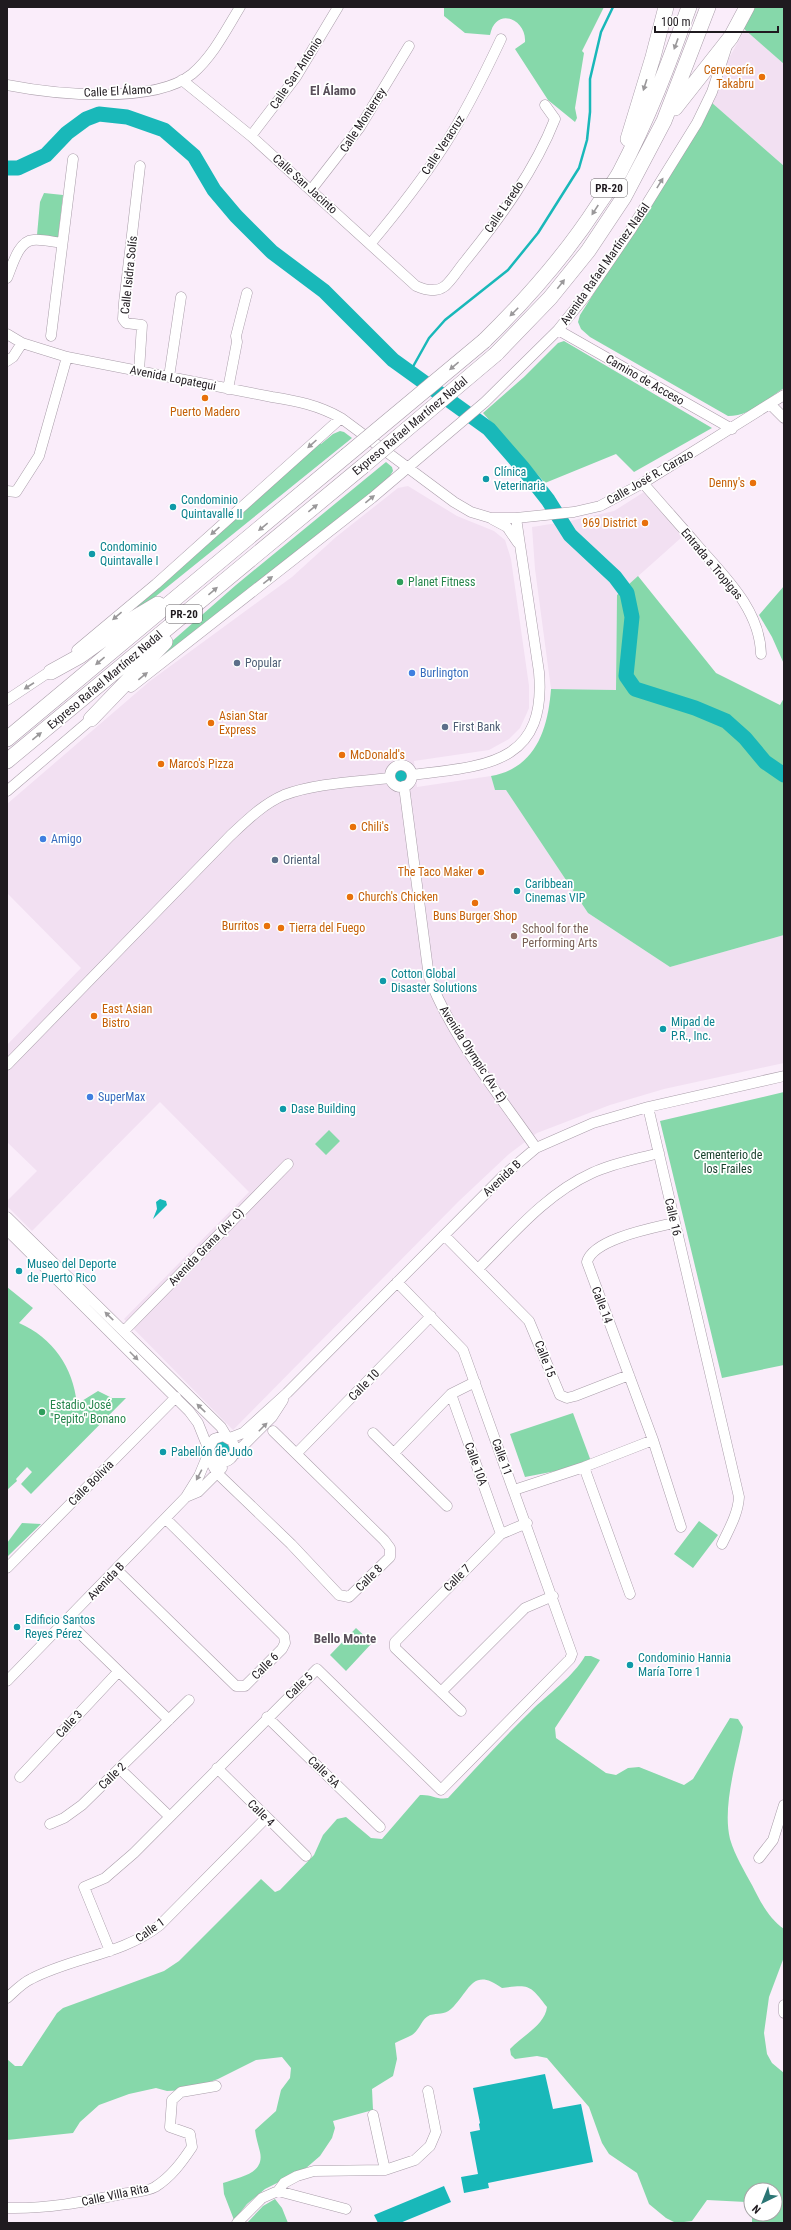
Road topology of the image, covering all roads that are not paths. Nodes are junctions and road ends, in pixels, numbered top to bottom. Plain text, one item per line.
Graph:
1 (240, 7) edge
2 (338, 7) edge
3 (666, 7) edge
4 (689, 7) edge
5 (708, 7) edge
6 (736, 7) edge
7 (747, 7) edge
8 (731, 36) junction
9 (501, 39) dead end
10 (408, 46) dead end
11 (182, 80) junction
12 (7, 85) edge
13 (692, 87) junction
14 (545, 105) dead end
15 (664, 121) junction
16 (251, 136) junction
17 (73, 159) dead end
18 (140, 166) dead end
19 (619, 173) junction
20 (311, 190) junction
21 (62, 243) junction
22 (371, 243) junction
23 (7, 278) edge
24 (424, 290) joint
25 (247, 293) dead end
26 (182, 297) dead end
27 (558, 330) junction
28 (7, 334) edge
29 (51, 336) dead end
30 (22, 343) junction
31 (67, 357) junction
32 (7, 361) edge
33 (139, 371) junction
34 (169, 377) junction
35 (228, 389) junction
36 (784, 395) edge
37 (770, 404) junction
38 (341, 418) junction
39 (784, 418) edge
40 (732, 429) junction
41 (407, 468) junction
42 (643, 483) junction
43 (7, 492) edge
44 (491, 518) junction
45 (516, 518) junction
46 (520, 546) junction
47 (184, 591) junction
48 (195, 606) junction
49 (761, 654) dead end
50 (51, 672) junction
51 (7, 700) edge
52 (91, 719) junction
53 (7, 739) edge
54 (7, 761) edge
55 (412, 775) junction
56 (390, 778) junction
57 (404, 786) junction
58 (7, 791) edge
59 (7, 1065) edge
60 (784, 1076) edge
61 (648, 1107) junction
62 (536, 1148) junction
63 (659, 1153) junction
64 (288, 1164) dead end
65 (7, 1217) edge
66 (674, 1223) junction
67 (7, 1230) edge
68 (444, 1235) junction
69 (478, 1269) junction
70 (397, 1282) junction
71 (431, 1316) junction
72 (124, 1331) junction
73 (629, 1375) junction
74 (475, 1382) junction
75 (287, 1393) junction
76 (451, 1394) junction
77 (176, 1397) junction
78 (273, 1431) dead end
79 (373, 1433) dead end
80 (228, 1437) junction
81 (654, 1440) junction
82 (210, 1452) junction
83 (297, 1453) junction
84 (394, 1453) junction
85 (231, 1457) junction
86 (584, 1467) junction
87 (217, 1473) junction
88 (514, 1490) junction
89 (186, 1497) junction
90 (447, 1506) dead end
91 (166, 1519) junction
92 (527, 1524) junction
93 (681, 1527) dead end
94 (501, 1534) junction
95 (722, 1544) dead end
96 (7, 1568) edge
97 (117, 1570) junction
98 (630, 1594) dead end
99 (553, 1596) junction
100 (67, 1621) junction
101 (572, 1654) joint
102 (118, 1672) junction
103 (7, 1681) edge
104 (441, 1692) junction
105 (189, 1700) dead end
106 (461, 1711) dead end
107 (267, 1717) junction
108 (169, 1720) junction
109 (216, 1768) junction
110 (120, 1770) junction
111 (20, 1776) dead end
112 (784, 1805) edge
113 (169, 1816) junction
114 (266, 1818) junction
115 (50, 1824) dead end
116 (380, 1827) dead end
117 (306, 1856) dead end
118 (759, 1858) dead end
119 (110, 1951) junction
120 (7, 1998) edge
121 (784, 2005) edge
122 (784, 2012) edge
123 (216, 2086) dead end
124 (428, 2091) dead end
125 (373, 2115) dead end
126 (385, 2170) junction
127 (278, 2191) junction
128 (7, 2208) edge
129 (346, 2209) dead end
130 (237, 2223) edge

1 - 11 street, Calle El Álamo
2 - 16 street, Calle San Antonio
3 -> 19 highway
4 -> 19 highway, Expreso Rafael Martínez Nadal / PR-20
5 - 15 highway, Expreso Rafael Martínez Nadal / PR-20
6 - 13 highway
7 - 8 highway
8 - 13 highway
27 -> 8 street, Avenida Rafael Martínez Nadal
9 - 22 street, Calle Veracruz
10 - 20 street, Calle Monterrey
11 - 12 street, Calle El Álamo
11 - 16 street, Calle San Jacinto
13 - 15 highway
14 - 24 street, Calle Laredo
48 -> 15 highway, Expreso Rafael Martínez Nadal / PR-20, bridge
16 - 20 street, Calle San Jacinto
17 - 21 street
18 - 33 street, Calle Isidra Solís
19 -> 47 highway, Expreso Rafael Martínez Nadal / PR-20, bridge
20 - 22 street, Calle San Jacinto
21 - 23 street
21 - 29 street
22 - 24 street, Calle San Jacinto
25 - 35 street
26 - 34 street
27 - 40 street, Camino de Acceso
27 - 41 street, Avenida Rafael Martínez Nadal
28 - 30 street, Avenida Lopategui
30 - 31 street, Avenida Lopategui
30 - 32 street
31 - 33 street, Avenida Lopategui
31 - 43 street
33 - 34 street, Avenida Lopategui
34 - 35 street, Avenida Lopategui
35 - 38 street, Avenida Lopategui
36 - 37 street, Calle José R. Carazo
37 - 39 street
37 - 40 street, Calle José R. Carazo
38 - 41 street, Calle José R. Carazo
38 -> 50 street
40 - 42 street, Calle José R. Carazo
41 - 44 street, Calle José R. Carazo
52 -> 41 street, Avenida Rafael Martínez Nadal
42 - 45 street, Calle José R. Carazo
42 - 49 street, Entrada a Tropigas
44 - 45 street, Calle José R. Carazo
44 - 46 street
45 - 46 street
46 - 55 street
47 - 50 highway
47 -> 53 highway, Expreso Rafael Martínez Nadal / PR-20
48 - 52 highway
54 -> 48 highway, Expreso Rafael Martínez Nadal / PR-20
50 -> 51 street
52 - 58 street
55 - 56 street
55 - 57 street
56 - 57 street
56 - 59 street
57 - 62 street, Avenida Olympic (Av. E)
60 - 61 street, Avenida B
61 - 62 street, Avenida B
61 - 63 street, Calle 16
62 - 68 street, Avenida B
63 - 66 street, Calle 16
63 - 69 street
64 - 72 street, Avenida Grana (Av. C)
72 -> 65 street
66 - 73 street, Calle 14
66 - 95 street, Calle 16
67 -> 77 street, Calle 8
68 - 69 street, Calle 15
68 - 70 street, Avenida B
69 - 73 street, Calle 15
70 - 71 street, Calle 11
70 - 75 street, Avenida B
71 - 74 street, Calle 11
71 - 83 street, Calle 10
80 -> 72 street
73 - 81 street, Calle 14
74 - 76 street
74 - 88 street, Calle 11
75 - 80 street, Avenida B
85 -> 75 street, Avenida B
76 - 84 street
76 - 94 street, Calle 10A
77 - 82 street, Calle 8
77 - 96 street, Calle Bolivia
78 - 83 street, Calle 8
79 - 84 street
80 - 82 street
80 - 85 street
81 - 86 street
81 - 93 street, Calle 14
82 - 85 street
82 - 87 street, Calle 8
82 -> 89 street, Avenida B
83 - 87 street, Calle 8
84 - 90 street
85 - 87 street, Avenida B
86 - 88 street
86 - 98 street
87 - 89 street, Avenida B
88 - 92 street, Calle 11
89 - 91 street, Avenida B
91 - 97 street, Avenida B
91 - 97 street, Calle 6
92 - 94 street, Calle 7
92 - 99 street, Calle 11
94 - 104 street, Calle 7
97 - 100 street, Avenida B
99 - 101 street, Calle 11
99 - 104 street
100 - 102 street
100 - 103 street, Avenida B
101 - 107 street, Calle 5
102 - 108 street
102 - 111 street, Calle 3
104 - 106 street
105 - 108 street, Calle 2
107 - 109 street, Calle 5
107 - 116 street, Calle 5A
108 - 110 street, Calle 2
109 - 113 street, Calle 5
109 - 114 street, Calle 4
110 - 113 street
110 - 115 street, Calle 2
112 - 118 street
113 - 119 street, Calle 5
114 - 117 street, Calle 4
114 - 119 street, Calle 1
119 - 120 street, Calle 1
121 - 122 street
123 - 128 street, Calle Villa Rita
124 - 126 street
125 - 126 street
126 - 127 street
127 - 129 street
127 - 130 street

